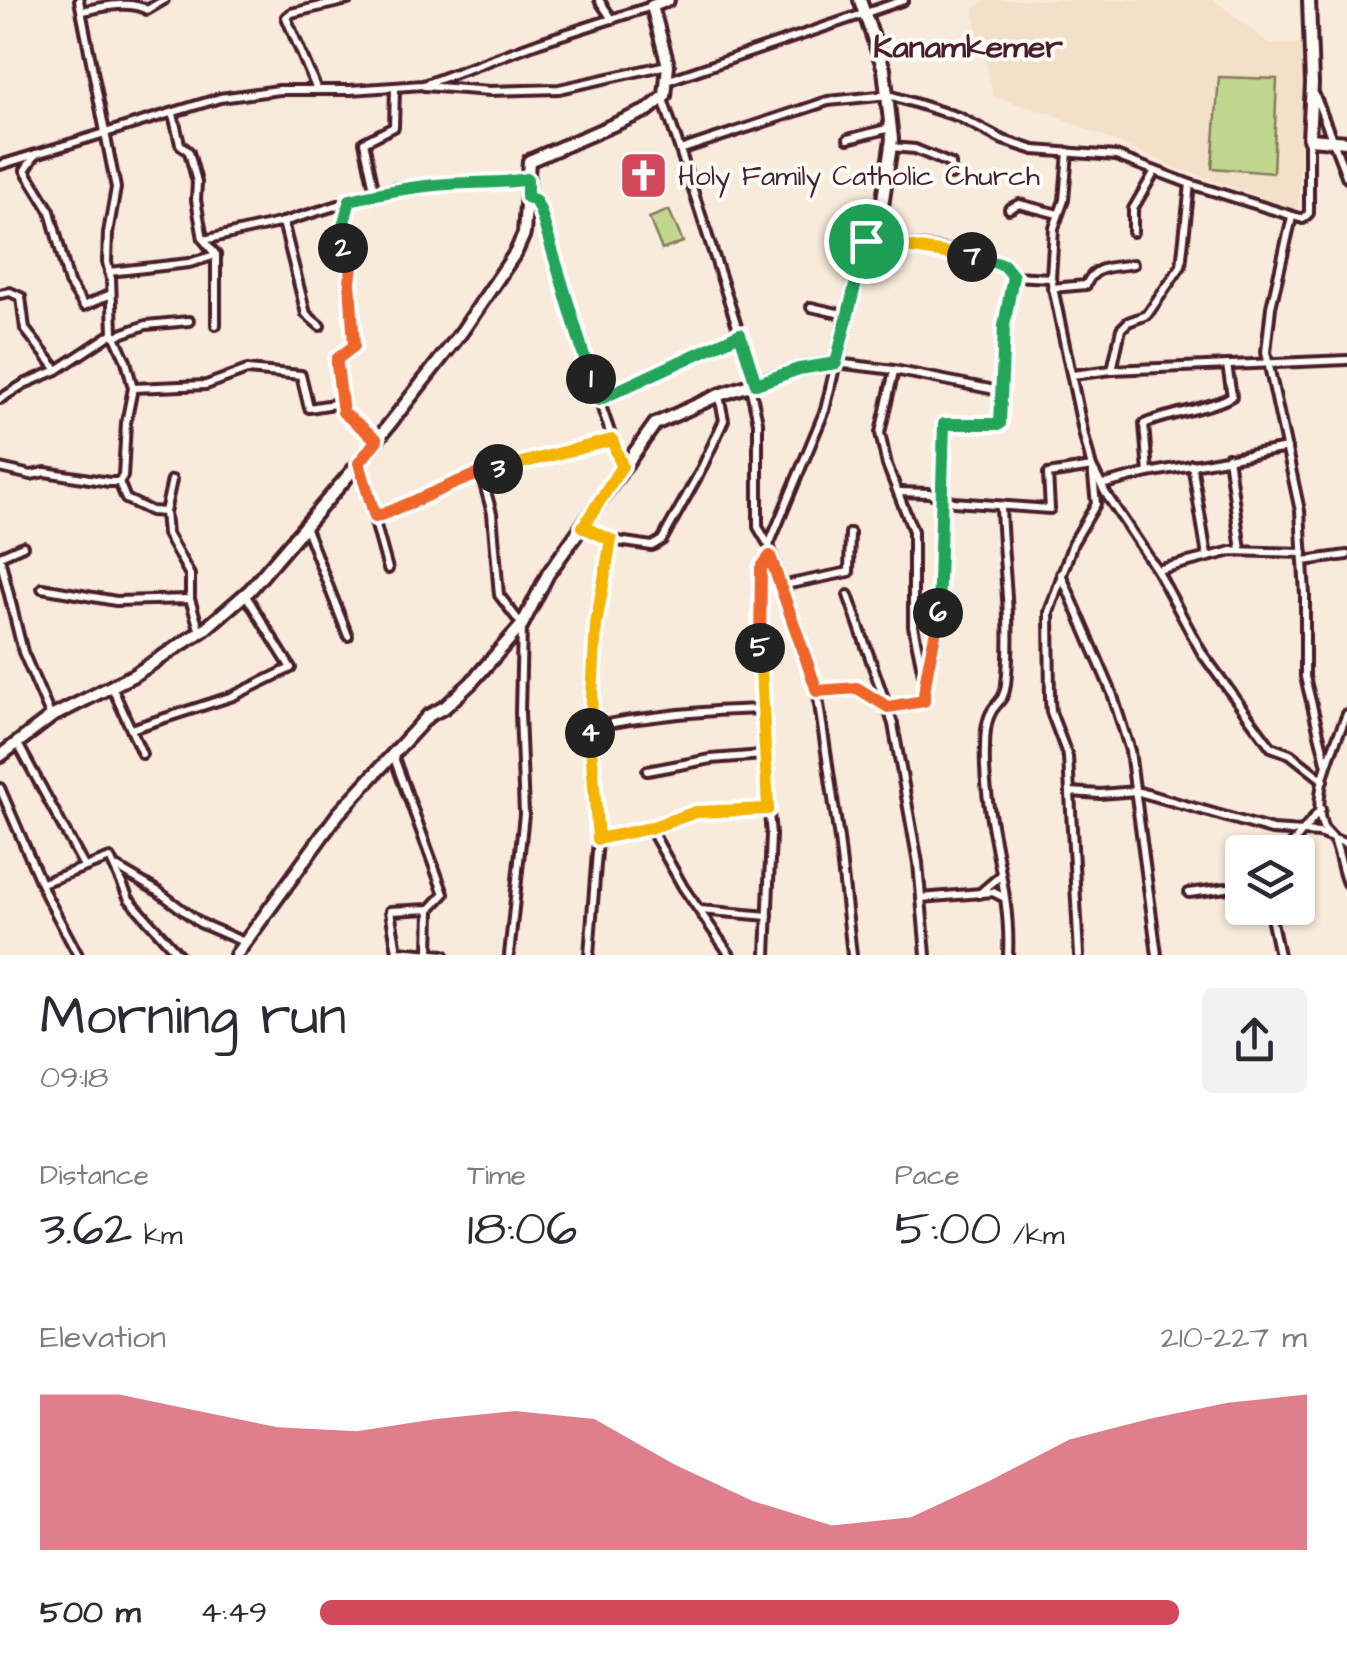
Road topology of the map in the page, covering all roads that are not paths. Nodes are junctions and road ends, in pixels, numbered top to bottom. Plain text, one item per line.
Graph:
1 (78, 0) edge
2 (164, 0) edge
3 (348, 0) edge
4 (599, 0) edge
5 (668, 0) edge
6 (860, 0) edge
7 (904, 0) edge
8 (1310, 0) edge
9 (652, 6) junction
10 (82, 11) junction
11 (866, 14) junction
12 (612, 19) junction
13 (668, 65) junction
14 (669, 80) junction
15 (1312, 84) junction
16 (423, 85) junction
17 (395, 88) junction
18 (317, 90) junction
19 (889, 95) junction
20 (663, 99) junction
21 (173, 114) junction
22 (891, 128) junction
23 (107, 131) junction
24 (1330, 138) junction
25 (848, 139) dead end
26 (1309, 139) junction
27 (1347, 142) edge
28 (891, 147) junction
29 (680, 150) junction
30 (1068, 152) junction
31 (37, 153) junction
32 (0, 164) edge
33 (1155, 170) junction
34 (951, 175) dead end
35 (1347, 178) edge
36 (527, 179) junction
37 (1190, 184) junction
38 (375, 194) junction
39 (527, 197) junction
40 (350, 200) junction
41 (1009, 209) dead end
42 (1058, 214) junction
43 (1292, 218) junction
44 (284, 222) junction
45 (1133, 232) dead end
46 (204, 240) junction
47 (866, 241) junction
48 (216, 255) junction
49 (1133, 264) dead end
50 (109, 272) junction
51 (1013, 276) junction
52 (1051, 278) junction
53 (1052, 288) junction
54 (0, 294) edge
55 (110, 294) junction
56 (811, 307) dead end
57 (846, 315) junction
58 (189, 321) dead end
59 (216, 325) dead end
60 (320, 326) dead end
61 (740, 334) junction
62 (114, 335) junction
63 (1347, 360) edge
64 (836, 363) junction
65 (1267, 364) junction
66 (1227, 365) junction
67 (57, 370) junction
68 (894, 370) junction
69 (1112, 370) junction
70 (1072, 375) junction
71 (753, 385) junction
72 (133, 388) junction
73 (1000, 392) junction
74 (719, 395) junction
75 (0, 399) edge
76 (598, 400) junction
77 (343, 412) junction
78 (377, 440) junction
79 (612, 440) junction
80 (1287, 448) junction
81 (1228, 457) junction
82 (359, 463) junction
83 (1192, 464) junction
84 (622, 466) junction
85 (1092, 467) junction
86 (0, 468) edge
87 (480, 473) junction
88 (1148, 473) junction
89 (172, 480) dead end
90 (119, 482) junction
91 (1101, 485) junction
92 (900, 492) junction
93 (943, 498) junction
94 (1001, 507) junction
95 (165, 512) junction
96 (375, 517) junction
97 (305, 526) junction
98 (583, 527) junction
99 (850, 532) dead end
100 (611, 540) junction
101 (769, 545) junction
102 (23, 546) dead end
103 (1242, 550) junction
104 (1347, 554) edge
105 (770, 556) junction
106 (0, 557) edge
107 (1207, 557) junction
108 (1303, 557) junction
109 (388, 569) dead end
110 (1156, 570) junction
111 (1061, 573) junction
112 (780, 586) junction
113 (42, 588) dead end
114 (245, 594) junction
115 (848, 595) dead end
116 (190, 599) junction
117 (522, 624) junction
118 (200, 632) junction
119 (348, 636) dead end
120 (924, 685) junction
121 (112, 686) junction
122 (817, 691) junction
123 (888, 707) junction
124 (761, 710) junction
125 (1347, 714) edge
126 (51, 717) junction
127 (590, 727) junction
128 (131, 729) junction
129 (17, 742) junction
130 (142, 754) dead end
131 (393, 755) junction
132 (763, 755) junction
133 (0, 756) edge
134 (1326, 762) junction
135 (647, 771) dead end
136 (1323, 780) junction
137 (0, 788) edge
138 (1136, 791) junction
139 (1071, 792) junction
140 (1322, 808) junction
141 (768, 809) junction
142 (650, 828) junction
143 (1302, 832) junction
144 (1300, 835) edge
145 (598, 839) junction
146 (1334, 840) junction
147 (1347, 844) edge
148 (84, 866) junction
149 (116, 867) junction
150 (1001, 876) junction
151 (42, 883) junction
152 (1347, 883) edge
153 (1225, 889) edge
154 (978, 894) junction
155 (1189, 894) dead end
156 (921, 898) junction
157 (1005, 898) junction
158 (430, 909) junction
159 (698, 910) junction
160 (768, 916) junction
161 (1273, 925) edge
162 (245, 943) junction
163 (429, 953) edge
164 (78, 955) edge
165 (179, 955) edge
166 (236, 955) edge
167 (444, 955) edge
168 (508, 955) edge
169 (589, 955) edge
170 (730, 955) edge
171 (766, 955) edge
172 (852, 955) edge
173 (926, 955) edge
174 (1008, 955) edge
175 (1079, 955) edge
176 (1157, 955) edge
177 (1279, 955) edge

1 - 10 street
2 - 10 street
3 - 18 street
4 - 12 street
5 - 9 street
6 - 11 street
7 - 11 street
8 - 15 street
9 - 12 street
9 - 13 street
10 - 23 street
11 - 14 street
11 - 19 street
12 - 16 street
13 - 14 street
13 - 16 street
14 - 20 street
15 - 24 street
15 - 26 street
16 - 17 street
17 - 18 street
17 - 38 street
18 - 21 street
19 - 22 street
19 - 29 street
19 - 30 street
20 - 29 street
20 - 36 street
21 - 23 street
21 - 46 street
22 - 25 street
22 - 28 street
23 - 31 street
23 - 50 street
24 - 26 street
24 - 27 street
24 - 35 street
26 - 43 street
28 - 34 street
28 - 47 street
29 - 61 street
30 - 33 street
30 - 42 street
31 - 32 street
31 - 55 street
33 - 37 street
33 - 45 street
36 - 38 street
36 - 39 street
37 - 43 street
37 - 69 street
38 - 40 street
39 - 76 street
39 - 78 street
40 - 44 street
40 - 77 street
41 - 42 street
42 - 52 street
43 - 65 street
44 - 46 street
44 - 60 street
46 - 48 street
47 - 51 street
47 - 57 street
48 - 50 street
48 - 59 street
49 - 53 street
50 - 55 street
51 - 52 street
51 - 73 street
52 - 53 street
53 - 70 street
54 - 67 street
55 - 62 street
56 - 57 street
57 - 64 street
58 - 62 street
61 - 71 street
61 - 76 street
62 - 67 street
62 - 72 street
63 - 65 street
64 - 68 street
64 - 71 street
64 - 101 street
65 - 66 street
65 - 80 street
66 - 69 street
66 - 88 street
67 - 75 street
68 - 73 street
68 - 92 street
69 - 70 street
70 - 85 street
71 - 74 street
71 - 101 street
72 - 77 street
72 - 90 street
73 - 93 street
74 - 84 street
74 - 100 street
76 - 79 street
77 - 78 street
78 - 82 street
79 - 84 street
79 - 87 street
80 - 81 street
80 - 108 street
81 - 83 street
81 - 103 street
82 - 96 street
82 - 97 street
83 - 88 street
83 - 107 street
84 - 98 street
85 - 91 street
85 - 94 street
85 - 111 street
86 - 90 street
87 - 96 street
87 - 117 street
88 - 91 street
89 - 95 street
90 - 95 street
91 - 110 street
92 - 93 street
92 - 120 street
93 - 94 street
93 - 120 street
94 - 150 street
95 - 116 street
96 - 109 street
97 - 114 street
97 - 119 street
98 - 100 street
98 - 117 street
99 - 112 street
100 - 127 street
101 - 105 street
102 - 106 street
103 - 107 street
103 - 108 street
104 - 108 street
105 - 112 street
105 - 124 street
106 - 126 street
107 - 110 street
108 - 134 street
110 - 136 street
111 - 138 street
111 - 139 street
112 - 122 street
113 - 116 street
114 - 118 street
114 - 128 street
115 - 123 street
116 - 118 street
117 - 131 street
117 - 168 street
118 - 121 street
120 - 123 street
121 - 126 street
121 - 128 street
122 - 123 street
122 - 172 street
123 - 156 street
124 - 127 street
124 - 132 street
125 - 134 street
126 - 129 street
127 - 145 street
128 - 130 street
129 - 133 street
129 - 148 street
131 - 158 street
131 - 162 street
132 - 135 street
132 - 141 street
134 - 136 street
136 - 140 street
137 - 151 street
138 - 139 street
138 - 143 street
138 - 176 street
139 - 175 street
140 - 143 street
140 - 146 street
141 - 142 street
141 - 160 street
142 - 145 street
142 - 159 street
143 - 144 street
143 - 146 street
145 - 169 street
146 - 147 street
146 - 152 street
148 - 149 street
148 - 151 street
149 - 162 street
149 - 165 street
150 - 154 street
150 - 157 street
151 - 164 street
153 - 155 street
154 - 156 street
154 - 157 street
156 - 173 street
157 - 174 street
158 - 163 street
158 - 163 street
159 - 160 street
159 - 170 street
160 - 171 street
161 - 177 street
162 - 166 street
163 - 167 street

